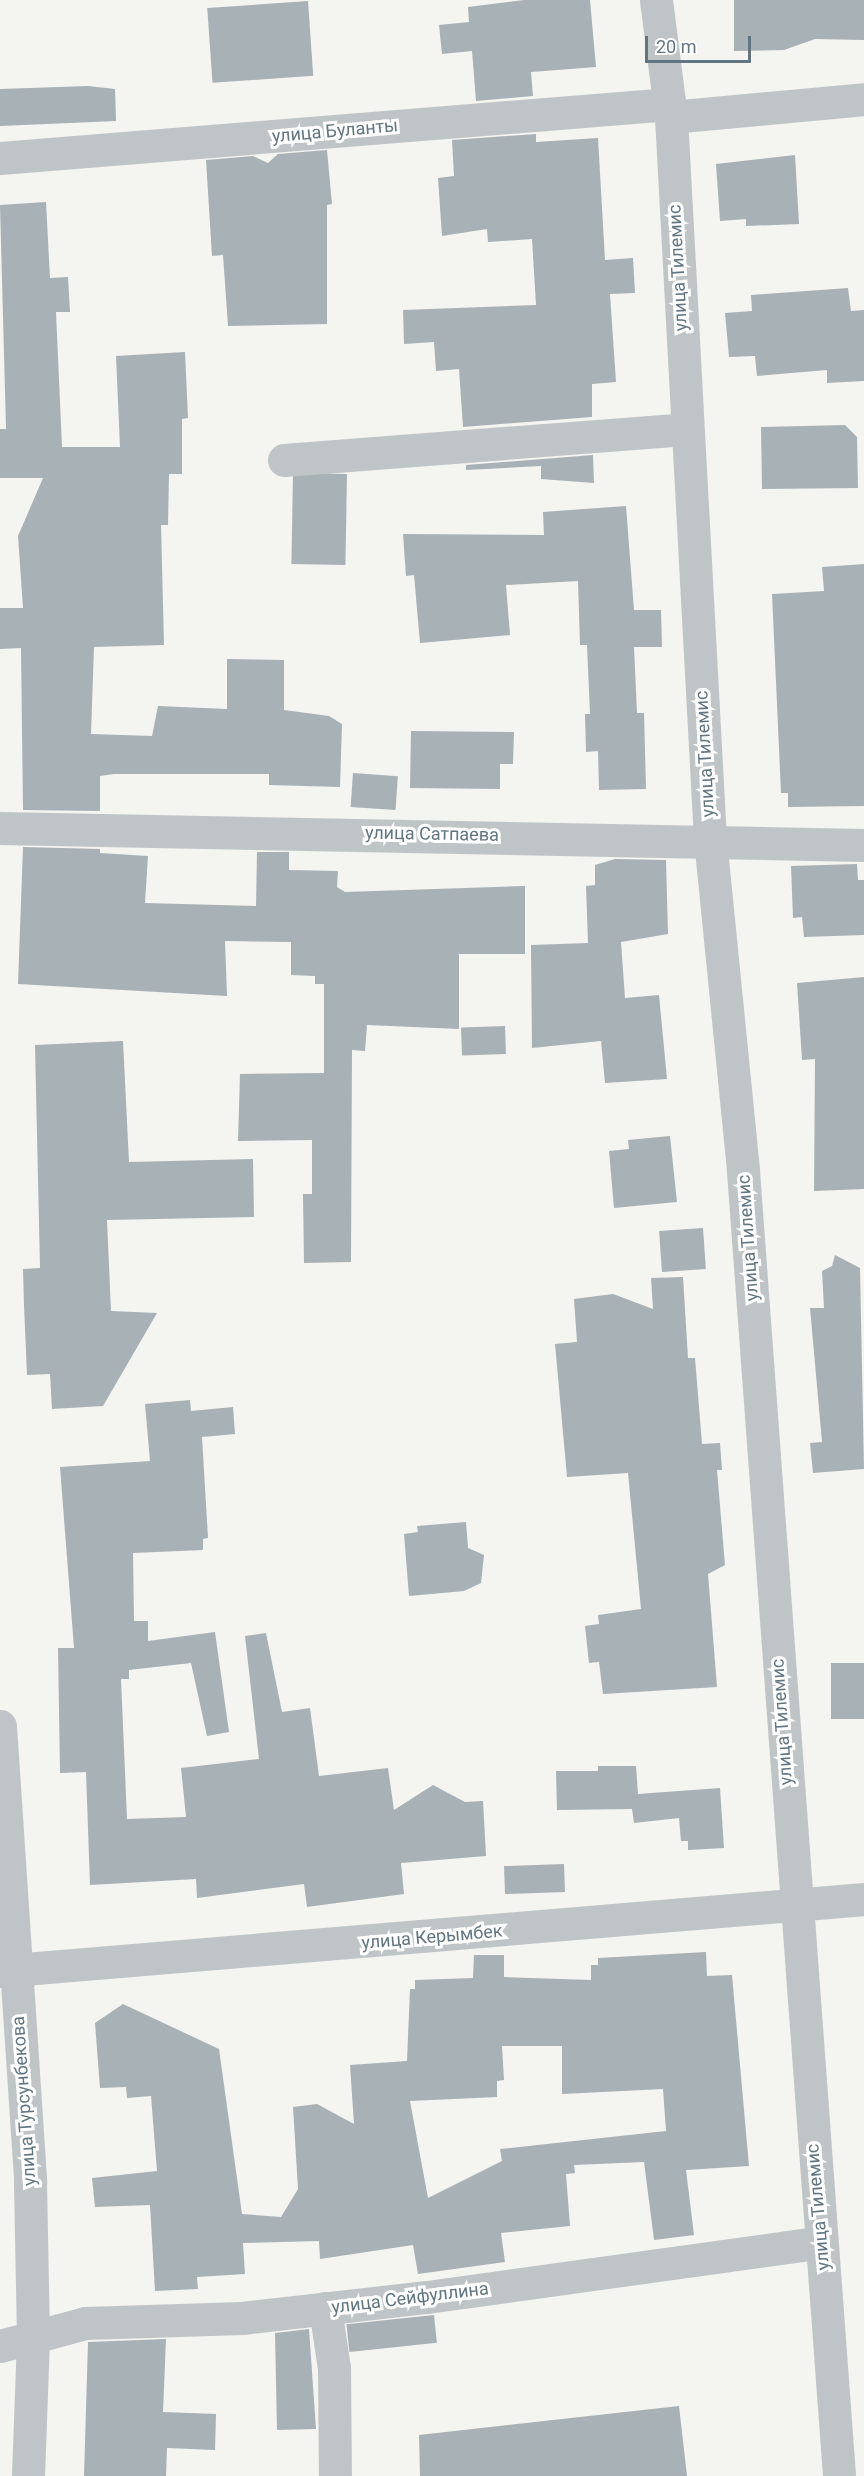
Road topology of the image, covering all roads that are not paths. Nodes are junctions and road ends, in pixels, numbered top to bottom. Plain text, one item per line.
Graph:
1 (657, 0) edge
2 (864, 99) edge
3 (670, 111) junction
4 (0, 158) edge
5 (686, 429) junction
6 (284, 460) dead end
7 (0, 828) edge
8 (711, 839) junction
9 (864, 845) edge
10 (0, 1726) edge
11 (864, 1899) edge
12 (795, 1907) junction
13 (8, 1971) edge
14 (821, 2242) junction
15 (325, 2308) junction
16 (33, 2339) junction
17 (0, 2346) edge
18 (28, 2476) edge
19 (335, 2476) edge
20 (839, 2476) edge

1 - 3 street, улица Тилемис
2 - 3 street, улица Буланты
3 - 4 street, улица Буланты
3 - 5 street, улица Тилемис
5 - 6 street
5 - 8 street, улица Тилемис
7 - 8 street, улица Сатпаева
8 - 9 street, улица Сатпаева
8 - 12 street, улица Тилемис
10 - 13 street, улица Турсунбекова
11 - 12 street, улица Керымбек
12 - 13 street, улица Керымбек
12 - 14 street, улица Тилемис
13 - 16 street, улица Турсунбекова
14 - 15 street, улица Сейфуллина
14 - 20 street, улица Тилемис
15 - 16 street, улица Сейфуллина
15 - 19 street
16 - 17 street, улица Сейфуллина
16 - 18 street, улица Турсунбекова

